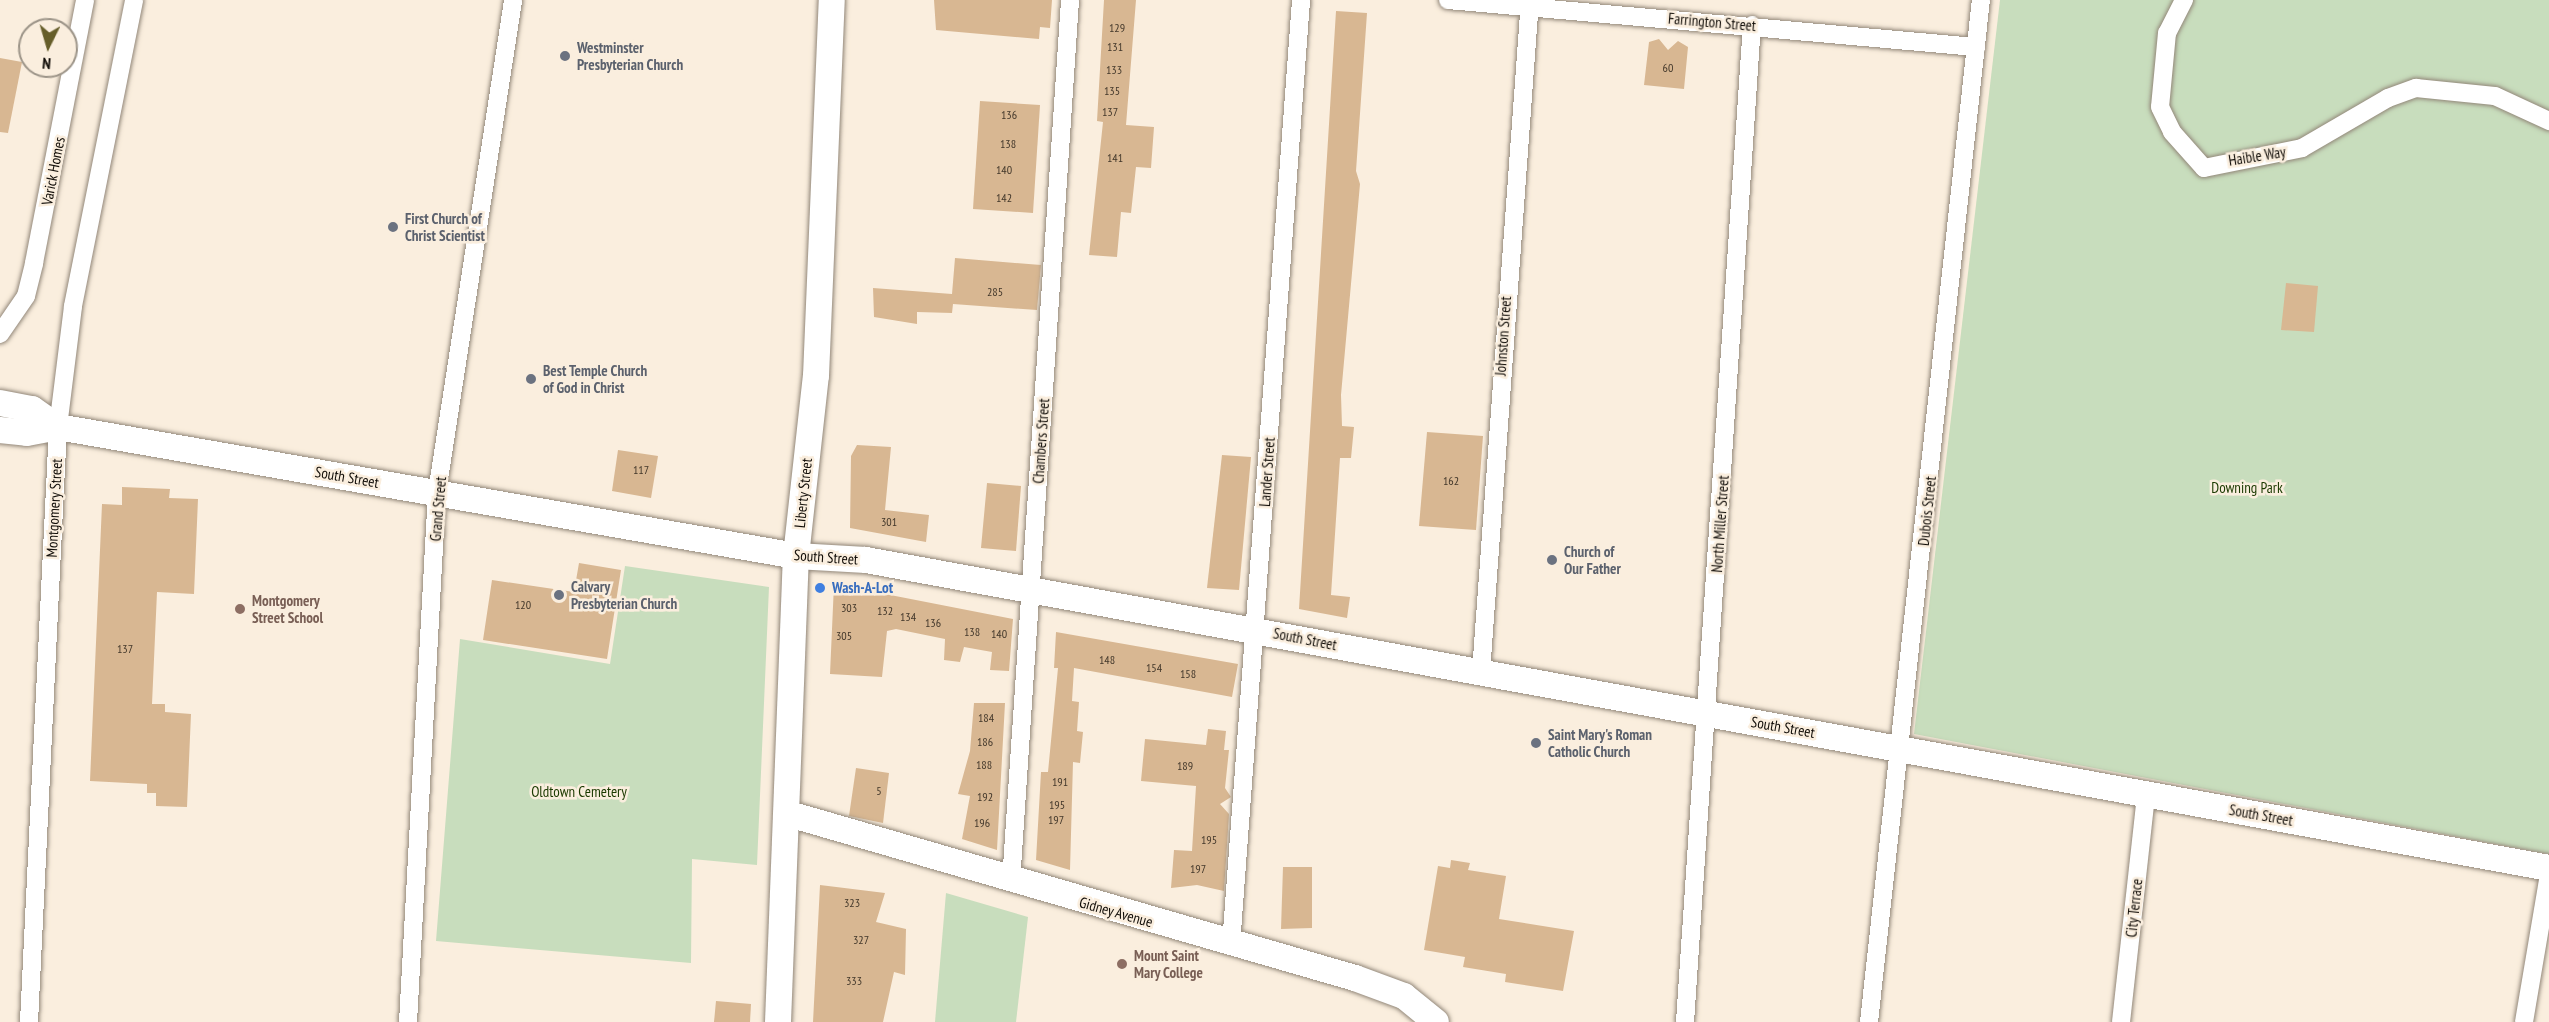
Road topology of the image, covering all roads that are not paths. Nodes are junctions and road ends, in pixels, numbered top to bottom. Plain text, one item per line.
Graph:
1 (86, 0) edge
2 (134, 0) edge
3 (513, 0) edge
4 (832, 0) edge
5 (1070, 0) edge
6 (1301, 0) edge
7 (1448, 0) edge
8 (1981, 0) edge
9 (2184, 0) edge
10 (1530, 4) edge
11 (1752, 25) junction
12 (1976, 47) junction
13 (2549, 121) edge
14 (0, 334) edge
15 (0, 403) edge
16 (58, 428) junction
17 (0, 429) edge
18 (438, 492) junction
19 (796, 556) junction
20 (1030, 592) junction
21 (1255, 630) junction
22 (1481, 672) junction
23 (1707, 713) junction
24 (1899, 748) junction
25 (2146, 794) junction
26 (789, 814) junction
27 (2549, 868) edge
28 (2549, 874) edge
29 (1011, 882) junction
30 (1232, 945) junction
31 (29, 1022) edge
32 (408, 1022) edge
33 (778, 1022) edge
34 (1436, 1022) edge
35 (1685, 1022) edge
36 (1869, 1022) edge
37 (2121, 1022) edge
38 (2524, 1022) edge

1 - 14 street, Varick Homes
2 - 16 street, Montgomery Street
3 - 18 street, Grand Street
4 - 19 street, Liberty Street
5 - 20 street, Chambers Street
6 - 21 street, Lander Street
7 - 10 street, Farrington Street
8 - 12 street, Dubois Street
9 - 13 street, Haible Way
10 - 11 street, Farrington Street
10 - 22 street, Johnston Street
11 - 12 street, Farrington Street
11 - 23 street, North Miller Street
12 - 24 street, Dubois Street
15 - 16 street, South Street
16 - 17 street, South Street
16 - 18 street, South Street
16 - 31 street, Montgomery Street
18 - 19 street, South Street
18 - 32 street, Grand Street
19 - 20 street, South Street
19 - 26 street, Liberty Street
20 - 21 street, South Street
20 - 29 street, Chambers Street
21 - 22 street, South Street
21 - 30 street, Lander Street
22 - 23 street, South Street
23 - 24 street, South Street
23 - 35 street, North Miller Street
24 - 25 street, South Street
24 - 36 street, Dubois Street
25 - 27 street, South Street
25 - 37 street, City Terrace
26 - 29 street, Gidney Avenue
26 - 33 street, Liberty Street
28 - 38 street
29 - 30 street, Gidney Avenue
30 - 34 street, Gidney Avenue

